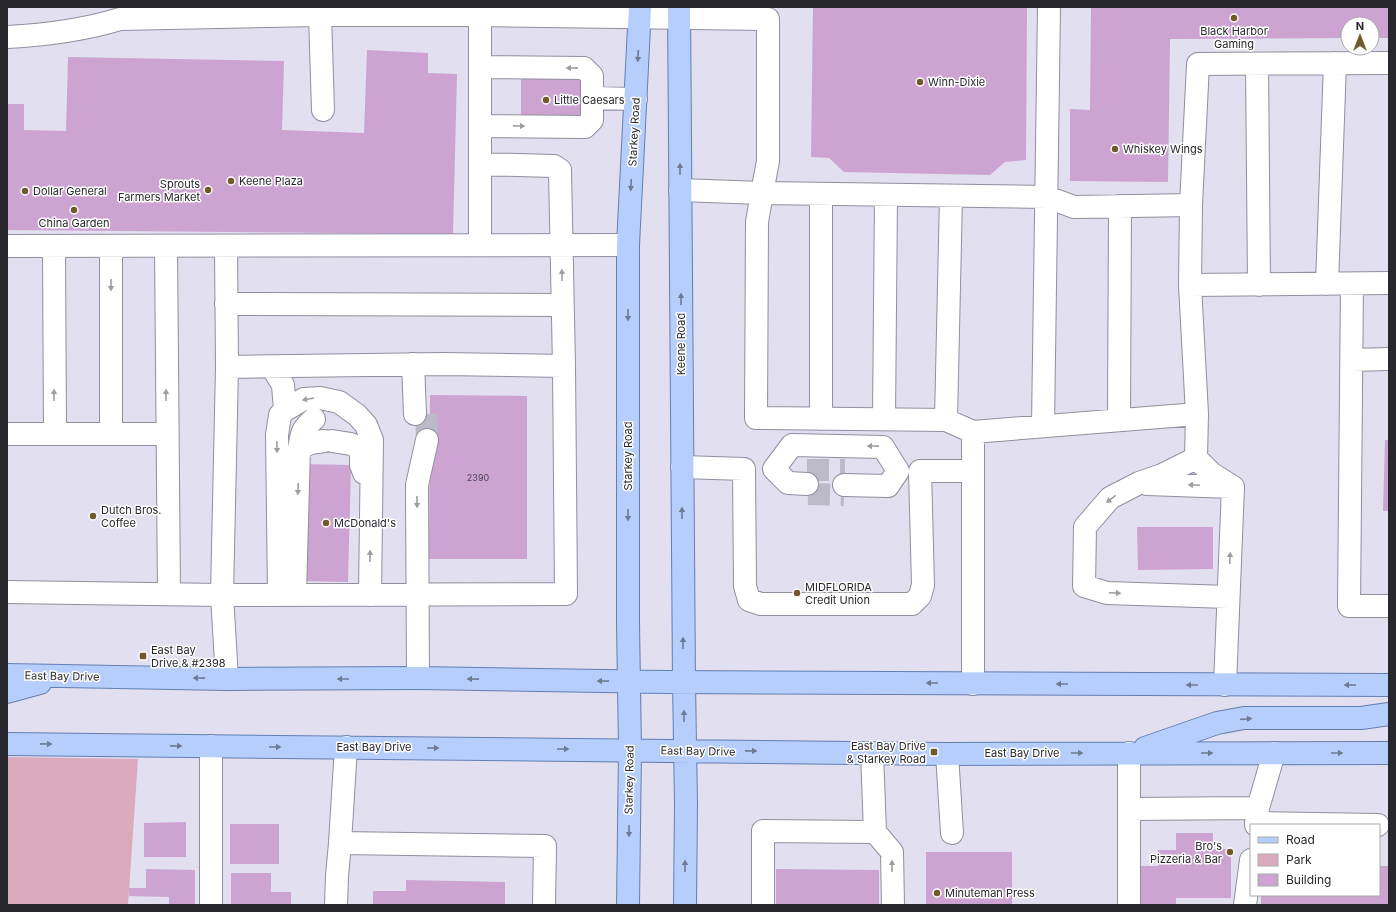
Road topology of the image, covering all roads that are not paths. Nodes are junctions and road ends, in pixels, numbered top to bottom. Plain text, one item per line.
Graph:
1 (1049, 7) edge
2 (640, 12) edge
3 (679, 12) edge
4 (768, 13) edge
5 (320, 15) junction
6 (480, 15) junction
7 (7, 37) edge
8 (1335, 63) junction
9 (1389, 63) edge
10 (1257, 64) junction
11 (480, 67) junction
12 (592, 98) junction
13 (636, 99) junction
14 (323, 110) dead end
15 (480, 126) junction
16 (480, 164) junction
17 (680, 190) junction
18 (762, 193) junction
19 (821, 194) junction
20 (886, 195) junction
21 (951, 196) junction
22 (1047, 197) junction
23 (1192, 205) junction
24 (1120, 206) junction
25 (480, 245) junction
26 (561, 245) junction
27 (628, 245) junction
28 (7, 246) edge
29 (54, 246) junction
30 (111, 246) junction
31 (166, 246) junction
32 (226, 246) junction
33 (1389, 283) edge
34 (1327, 284) junction
35 (1352, 284) junction
36 (1190, 285) junction
37 (1259, 285) junction
38 (226, 304) junction
39 (562, 305) junction
40 (1389, 359) edge
41 (1352, 360) junction
42 (420, 364) junction
43 (564, 366) junction
44 (227, 367) junction
45 (272, 367) junction
46 (285, 410) junction
47 (421, 414) tunnel mouth
48 (1197, 414) junction
49 (821, 419) junction
50 (884, 419) junction
51 (946, 420) junction
52 (1119, 420) junction
53 (1043, 426) junction
54 (973, 432) junction
55 (7, 434) edge
56 (54, 434) junction
57 (111, 434) junction
58 (167, 434) junction
59 (421, 440) tunnel mouth
60 (299, 449) junction
61 (361, 449) junction
62 (1196, 458) junction
63 (682, 467) junction
64 (744, 469) junction
65 (920, 471) junction
66 (972, 471) junction
67 (893, 479) junction
68 (844, 484) tunnel mouth
69 (1139, 484) junction
70 (1233, 487) junction
71 (371, 491) junction
72 (7, 592) edge
73 (169, 594) junction
74 (287, 594) junction
75 (222, 595) junction
76 (418, 595) junction
77 (370, 596) junction
78 (1228, 597) junction
79 (1389, 606) edge
80 (7, 675) edge
81 (68, 676) junction
82 (418, 678) junction
83 (227, 679) junction
84 (629, 682) junction
85 (684, 682) junction
86 (973, 684) junction
87 (1225, 685) junction
88 (1389, 685) edge
89 (7, 692) edge
90 (1389, 714) edge
91 (7, 744) edge
92 (211, 746) junction
93 (346, 747) junction
94 (630, 750) junction
95 (684, 751) junction
96 (872, 753) junction
97 (1129, 753) junction
98 (948, 754) junction
99 (1274, 754) junction
100 (1389, 754) edge
101 (1129, 809) junction
102 (1256, 819) edge
103 (1358, 824) edge
104 (875, 832) junction
105 (952, 833) dead end
106 (340, 844) junction
107 (1250, 868) edge
108 (211, 905) edge
109 (336, 905) edge
110 (544, 905) edge
111 (628, 905) edge
112 (685, 905) edge
113 (763, 905) edge
114 (892, 905) edge
115 (1129, 905) edge
116 (1245, 905) edge

1 - 22 street
2 - 3 street
2 - 6 street
2 -> 13 main road, Starkey Road
3 - 4 street
17 -> 3 main road, Keene Road
4 - 18 street
5 - 6 street
5 - 7 street
5 - 14 street
6 - 11 street
8 - 9 street
8 - 10 street
8 - 34 street
10 - 23 street
10 - 37 street
12 -> 11 street
11 - 15 street
12 - 13 street
15 -> 12 street
13 -> 27 main road, Starkey Road
15 - 16 street
16 - 25 street
16 - 26 street
17 - 18 street
63 -> 17 main road, Keene Road
18 - 19 street
18 - 49 street
19 - 20 street
19 - 49 street
20 - 21 street
20 - 50 street
21 - 22 street
21 - 51 street
22 - 24 street
22 - 53 street
23 - 24 street
23 - 36 street
24 - 52 street
25 - 26 street
25 - 32 street
26 - 27 street
39 -> 26 street
27 -> 84 main road, Starkey Road
28 - 29 street
29 - 30 street
56 -> 29 street
30 - 31 street
30 -> 57 street
31 - 32 street
58 -> 31 street
32 - 38 street
33 - 35 street
34 - 35 street
34 - 37 street
35 - 41 street
36 - 37 street
36 - 48 street
38 - 39 street
38 - 44 street
39 - 43 street
40 - 41 street
41 - 79 street
42 - 43 street
42 - 45 street
42 - 47 street
43 - 76 street
44 - 45 street
44 - 75 street
45 - 46 street
71 -> 46 street
46 -> 74 street
48 - 52 street
48 - 62 street
49 - 50 street
50 - 51 street
51 - 54 street
52 - 53 street
53 - 54 street
54 - 66 street
55 - 56 street
56 - 57 street
57 - 58 street
58 - 73 street
59 -> 76 street
60 - 61 street
60 - 61 street
60 -> 74 street
61 - 71 street
62 - 69 street
62 - 70 street
63 - 64 street
85 -> 63 main road, Keene Road
64 - 65 street
67 -> 64 street
65 - 66 street
65 - 67 street
66 - 86 street
67 - 68 street
70 -> 69 street
69 -> 78 street
78 -> 70 street
77 -> 71 street
72 - 73 street
73 - 75 street
74 - 75 street
74 - 77 street
75 - 83 street
76 - 77 street
76 - 82 street
78 - 87 street
80 - 81 main road, East Bay Drive
83 -> 81 main road, East Bay Drive
81 - 89 main road
82 -> 83 main road, East Bay Drive
84 -> 82 main road, East Bay Drive
84 - 85 main road, East Bay Drive
84 - 94 main road, Starkey Road
86 -> 85 main road, East Bay Drive
95 -> 85 main road
87 -> 86 main road, East Bay Drive
88 -> 87 main road, East Bay Drive
97 -> 90 main road
91 -> 92 main road, East Bay Drive
92 -> 93 main road, East Bay Drive
92 - 108 street
93 -> 94 main road, East Bay Drive
93 - 106 street
94 - 95 main road, East Bay Drive
94 -> 111 main road, Starkey Road
95 -> 96 main road, East Bay Drive
112 -> 95 main road
96 - 98 main road, East Bay Drive
96 - 104 street
98 -> 97 main road, East Bay Drive
97 -> 99 main road, East Bay Drive
97 - 101 street
98 - 105 street
99 -> 100 main road, East Bay Drive
99 - 102 street
101 - 102 street
101 - 115 street
102 - 103 street
104 - 113 street
114 -> 104 street
106 - 109 street
106 - 110 street
107 - 116 street

